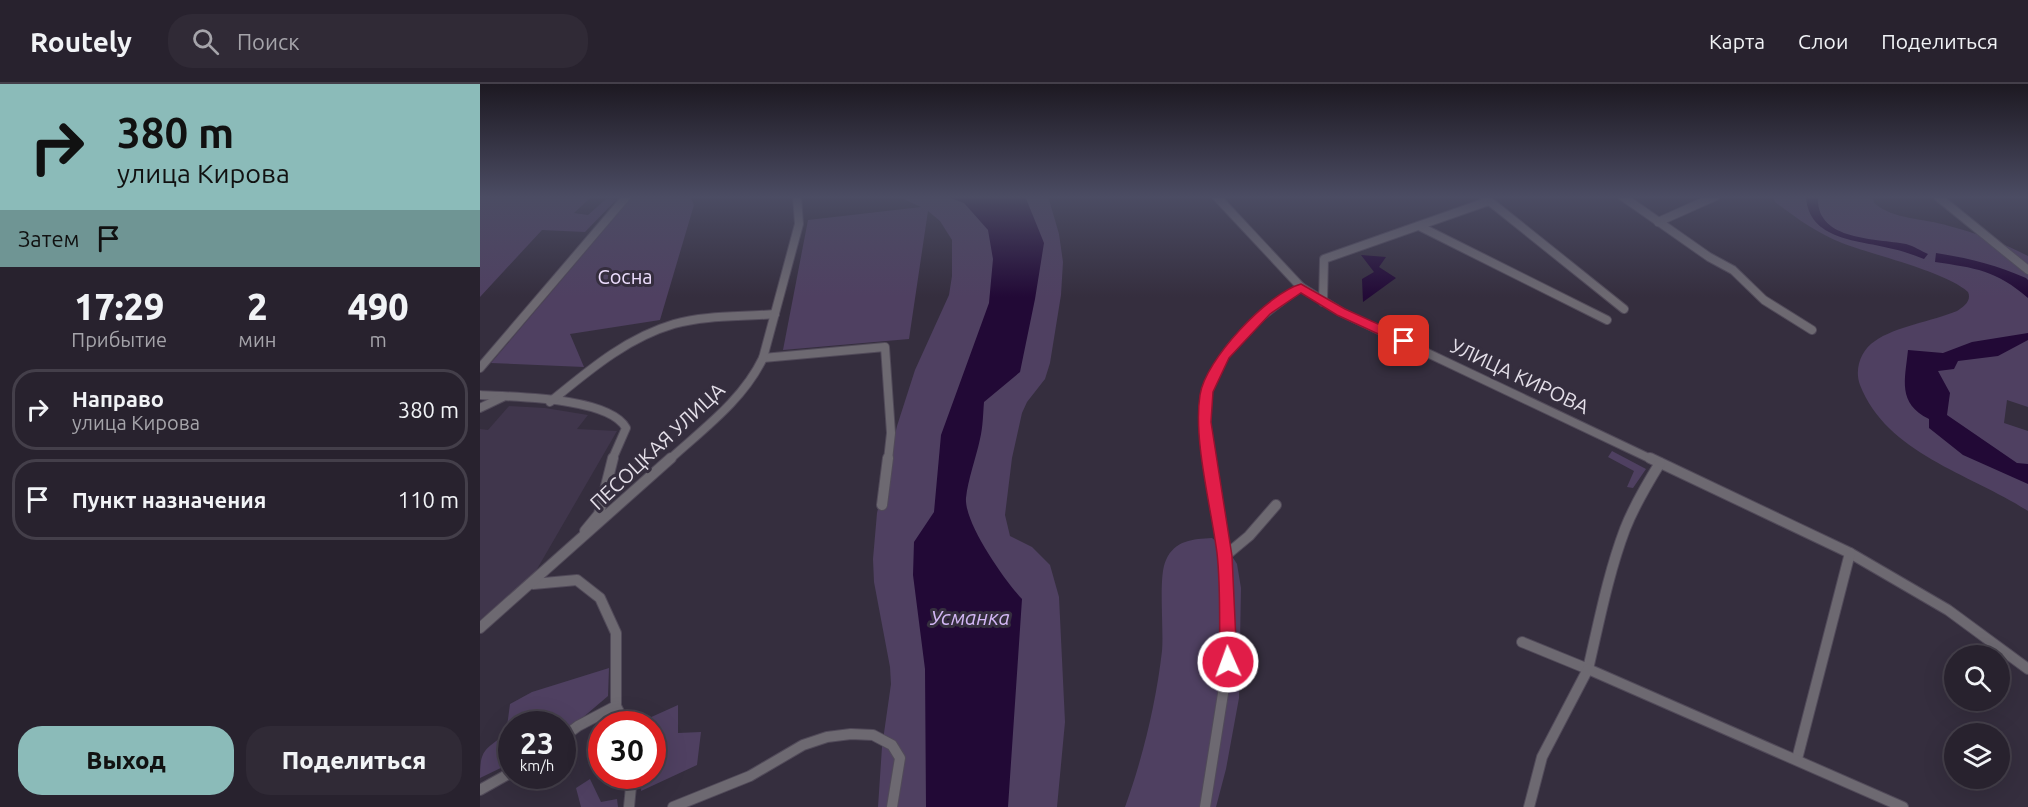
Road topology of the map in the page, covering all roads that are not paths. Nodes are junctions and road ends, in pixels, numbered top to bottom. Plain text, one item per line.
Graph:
1 (598, 230) edge
2 (797, 230) edge
3 (1248, 230) edge
4 (1408, 230) edge
5 (1426, 230) edge
6 (1525, 230) edge
7 (1669, 230) edge
8 (1978, 230) edge
9 (2028, 270) edge
10 (1301, 287) junction
11 (1323, 302) junction
12 (1623, 309) dead end
13 (775, 314) junction
14 (1606, 320) dead end
15 (1812, 330) dead end
16 (763, 358) junction
17 (480, 368) edge
18 (562, 392) junction
19 (480, 395) edge
20 (503, 397) junction
21 (550, 402) junction
22 (561, 404) junction
23 (480, 408) edge
24 (1660, 462) junction
25 (882, 504) dead end
26 (1276, 505) dead end
27 (567, 553) junction
28 (1850, 553) junction
29 (1225, 556) junction
30 (532, 584) junction
31 (480, 628) edge
32 (1522, 642) dead end
33 (1588, 669) junction
34 (2028, 669) edge
35 (616, 706) junction
36 (619, 711) edge
37 (576, 728) edge
38 (1797, 759) junction
39 (498, 780) edge
40 (631, 789) edge
41 (480, 790) edge
42 (629, 807) edge
43 (673, 807) edge
44 (892, 807) edge
45 (1205, 807) edge
46 (1529, 807) edge
47 (1903, 807) edge

1 - 17 street
2 - 13 street, ПЕСОЦКАЯ УЛИЦА
3 - 10 street, УЛИЦА КИРОВА
4 - 11 street
5 - 14 street
6 - 12 street
7 - 15 street
8 - 9 street
10 - 11 street, УЛИЦА КИРОВА
10 - 29 street
11 - 24 street, УЛИЦА КИРОВА
13 - 16 street, ПЕСОЦКАЯ УЛИЦА
13 - 18 street
16 - 25 street
16 - 27 street, ПЕСОЦКАЯ УЛИЦА
18 - 21 street
18 - 22 street
19 - 20 street, ПЕСОЦКАЯ УЛИЦА
20 - 21 street, ПЕСОЦКАЯ УЛИЦА
20 - 23 street
21 - 22 street, ПЕСОЦКАЯ УЛИЦА
22 - 27 street, ПЕСОЦКАЯ УЛИЦА
24 - 28 street, УЛИЦА КИРОВА
24 - 33 street
26 - 29 street
27 - 30 street, ПЕСОЦКАЯ УЛИЦА
28 - 34 street, УЛИЦА КИРОВА
28 - 38 street
29 - 45 street
30 - 31 street, ПЕСОЦКАЯ УЛИЦА
30 - 35 street
32 - 33 street
33 - 38 street
33 - 46 street
35 - 36 street
35 - 37 street
38 - 47 street
39 - 41 street
40 - 42 street
43 - 44 street

